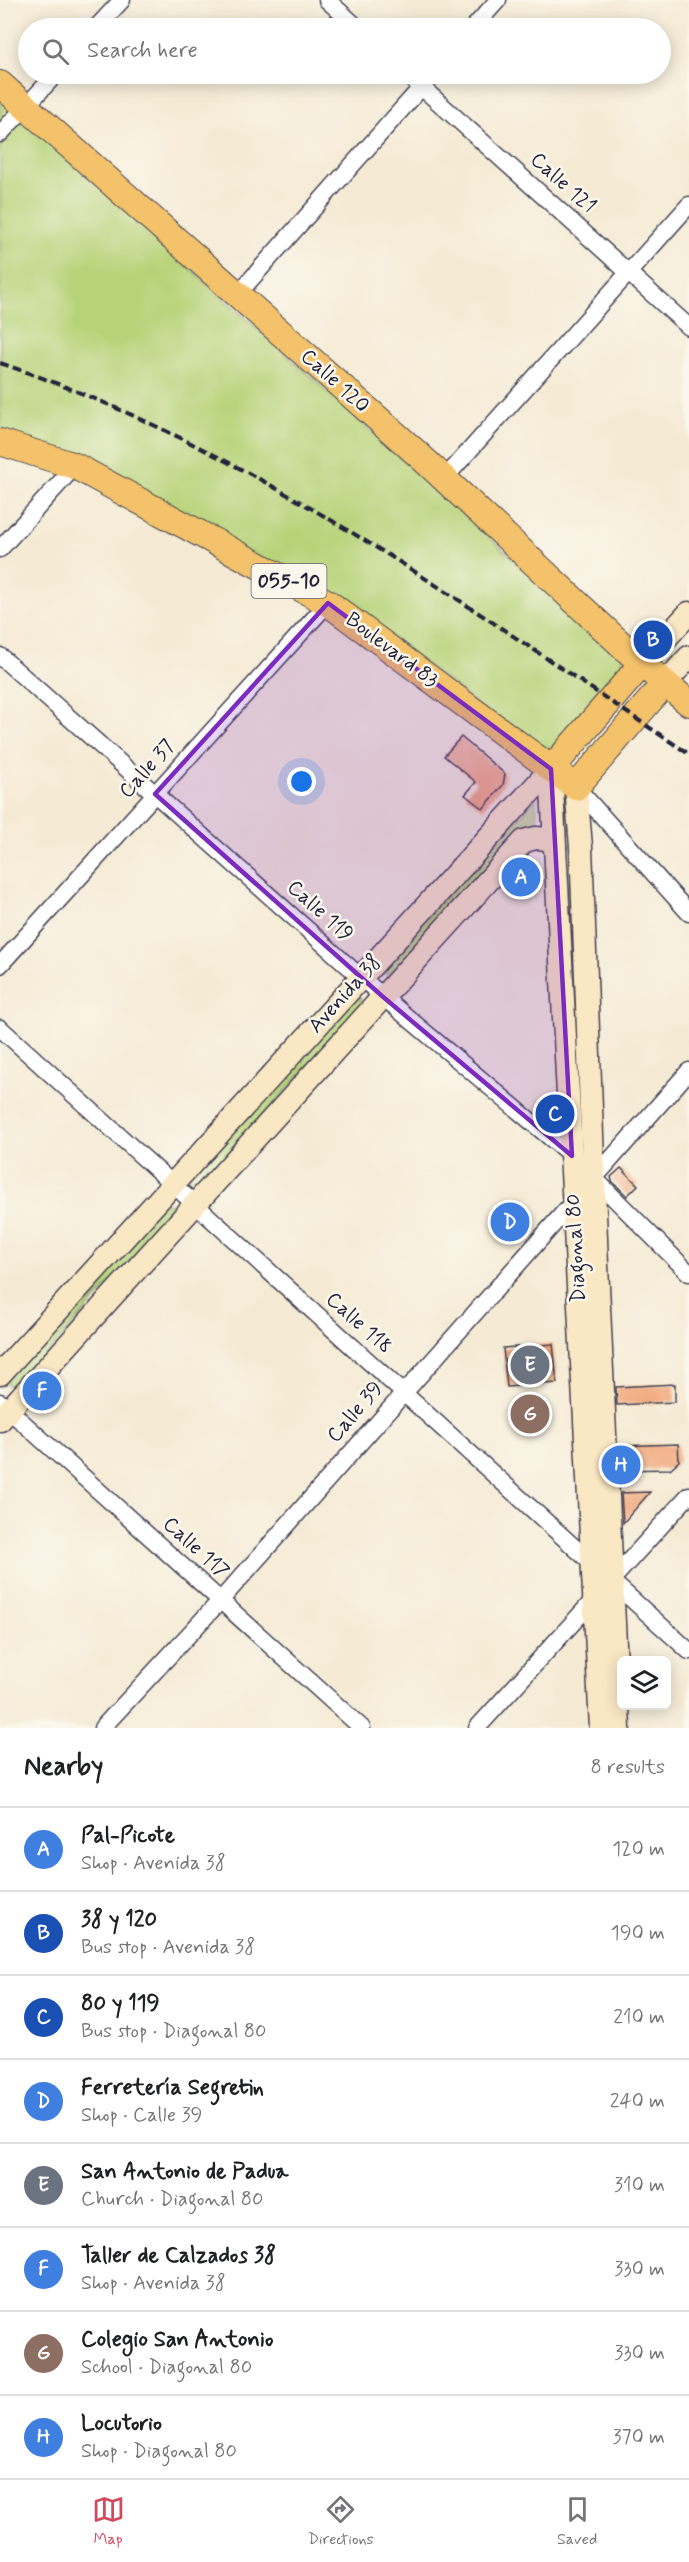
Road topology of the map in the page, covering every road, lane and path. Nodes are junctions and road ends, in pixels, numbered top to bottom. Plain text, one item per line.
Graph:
1 (122, 0) edge
2 (327, 0) edge
3 (498, 0) edge
4 (105, 18) edge
5 (347, 18) edge
6 (482, 18) edge
7 (0, 84) edge
8 (47, 84) edge
9 (418, 84) edge
10 (424, 84) edge
11 (421, 87) junction
12 (26, 106) junction
13 (0, 134) edge
14 (689, 205) edge
15 (628, 272) junction
16 (237, 295) junction
17 (689, 327) edge
18 (0, 442) edge
19 (75, 466) junction
20 (444, 479) junction
21 (0, 549) edge
22 (328, 603) junction
23 (689, 613) edge
24 (0, 656) edge
25 (689, 657) edge
26 (642, 664) junction
27 (665, 683) junction
28 (689, 703) edge
29 (551, 769) junction
30 (576, 787) junction
31 (155, 794) junction
32 (555, 848) junction
33 (689, 913) edge
34 (0, 965) edge
35 (361, 977) junction
36 (382, 996) junction
37 (0, 1028) edge
38 (689, 1071) edge
39 (572, 1156) junction
40 (594, 1177) junction
41 (172, 1184) junction
42 (573, 1200) junction
43 (194, 1204) junction
44 (689, 1273) edge
45 (0, 1374) edge
46 (402, 1393) junction
47 (3, 1411) edge
48 (689, 1495) edge
49 (593, 1566) junction
50 (613, 1581) junction
51 (595, 1597) junction
52 (220, 1600) junction
53 (689, 1651) edge
54 (102, 1728) edge
55 (362, 1728) edge
56 (477, 1728) edge
57 (601, 1728) edge
58 (619, 1728) edge

1 - 4 street
2 - 5 street
3 - 6 street
7 - 12 main road, Calle 120
8 - 12 street
9 - 11 street, Calle 121
10 - 11 street
11 - 15 street, Calle 121
11 - 16 street
12 - 13 street
12 - 16 main road, Calle 120
14 - 15 street
15 - 17 street, Calle 121
15 - 20 street
16 - 20 main road, Calle 120
18 - 19 main road, Boulevard 83 / 055-10
19 - 21 street
19 - 22 main road, Boulevard 83 / 055-10
20 - 26 main road, Calle 120
22 - 29 main road, Boulevard 83 / 055-10
22 - 31 street, Calle 37
23 - 26 main road, Avenida 38
24 - 31 street, Calle 119
25 - 27 main road
26 - 27 main road, Calle 120
26 - 29 main road, Avenida 38
27 - 28 main road, Calle 120
27 - 30 main road
29 - 30 main road, Boulevard 83
29 - 32 main road, Diagonal 80
29 - 35 main road, Avenida 38
30 - 33 street
30 - 40 main road, Diagonal 80
31 - 34 street, Calle 37
31 - 35 street, Calle 119
32 - 36 main road, Avenida 38
32 - 39 main road, Diagonal 80
35 - 36 street, Calle 119
35 - 41 main road, Avenida 38
36 - 39 street, Calle 119
36 - 43 main road, Avenida 38
37 - 41 street, Calle 118
38 - 40 street, Calle 39
39 - 40 street, Calle 119
39 - 42 main road, Diagonal 80
40 - 42 street, Calle 39
40 - 44 street, Calle 119
40 - 50 main road, Diagonal 80
41 - 43 street, Calle 118
41 - 45 main road, Avenida 38
42 - 46 street, Calle 39
42 - 49 main road, Diagonal 80
43 - 46 street, Calle 118
43 - 47 main road, Avenida 38
46 - 49 street, Calle 118
46 - 52 street, Calle 39
47 - 52 street, Calle 117
48 - 50 street
49 - 50 street, Calle 118
49 - 51 main road, Diagonal 80
50 - 51 street
50 - 53 street, Calle 118
50 - 58 main road, Diagonal 80
51 - 56 street
51 - 57 main road, Diagonal 80
52 - 54 street, Calle 39
52 - 55 street, Calle 117

